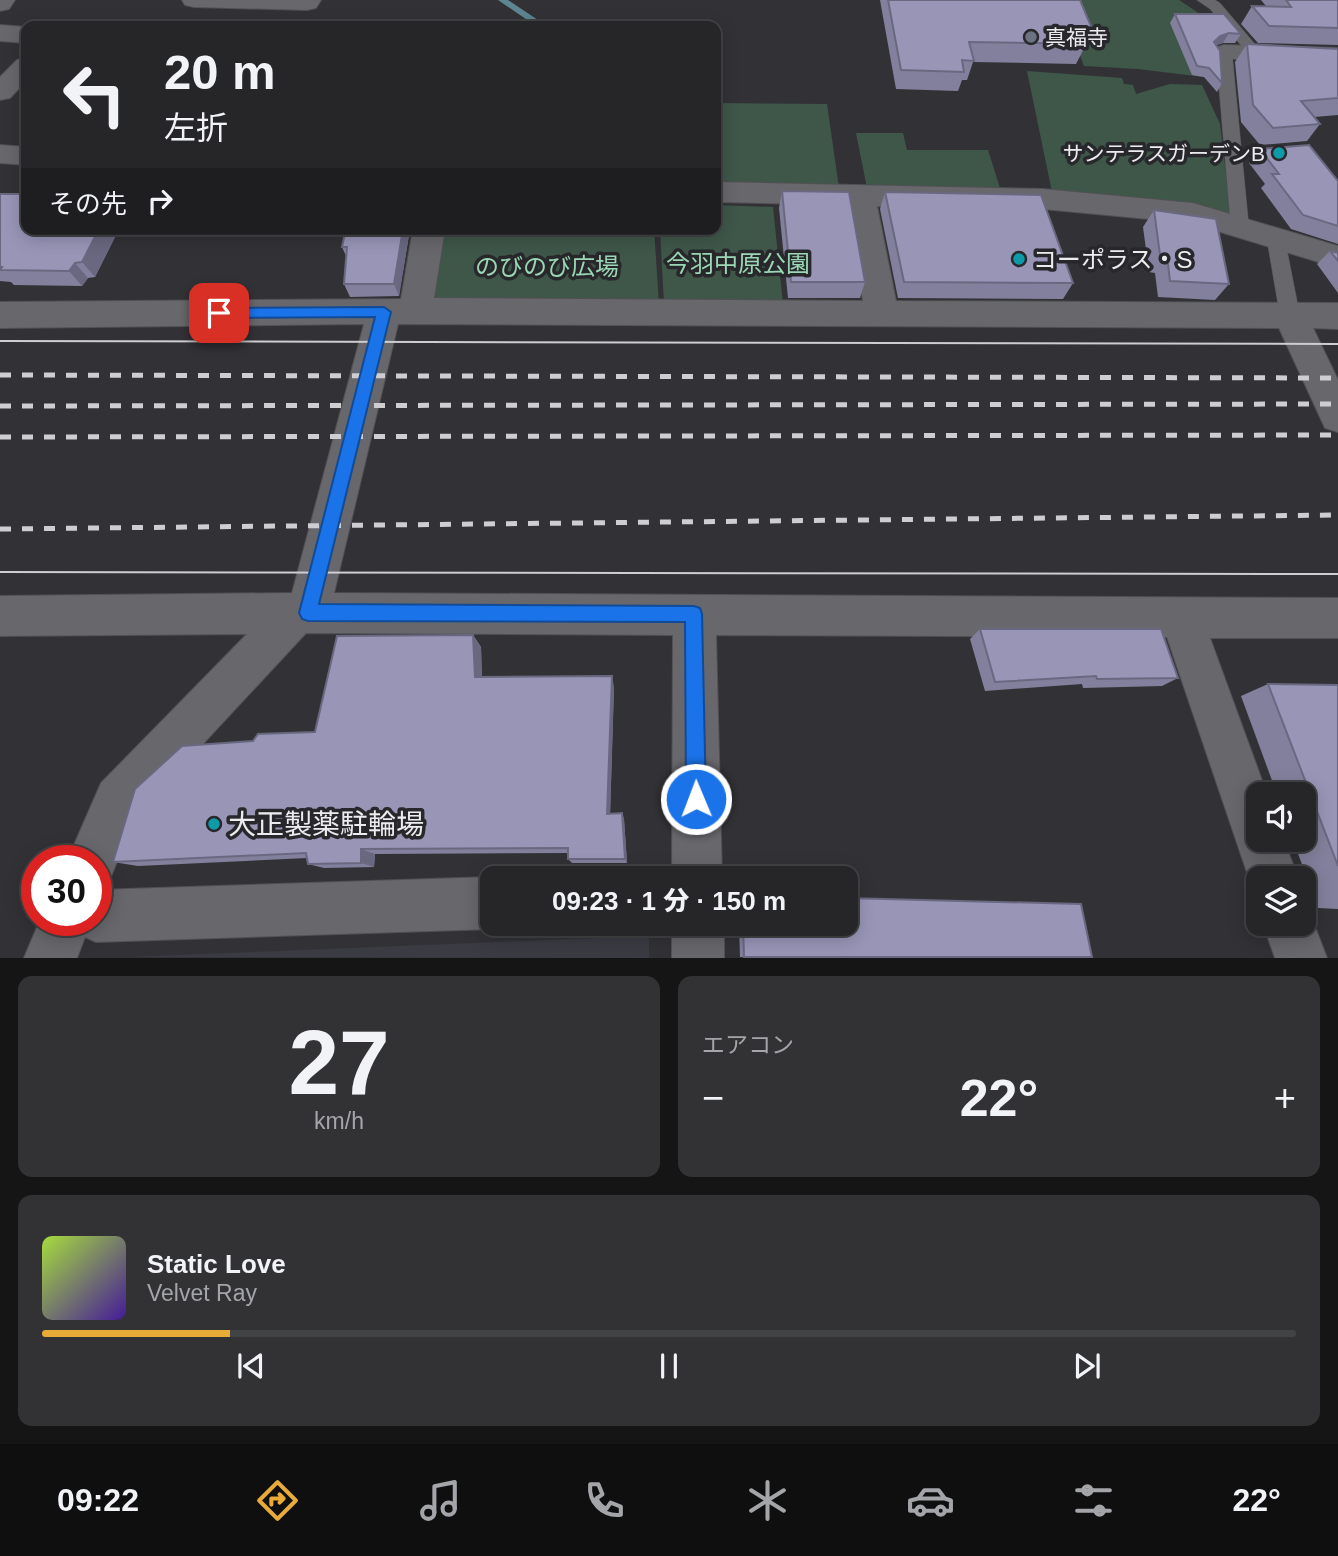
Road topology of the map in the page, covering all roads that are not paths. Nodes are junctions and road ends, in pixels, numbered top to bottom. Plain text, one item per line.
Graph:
1 (194, 0) edge
2 (309, 0) edge
3 (1204, 0) edge
4 (0, 33) edge
5 (21, 35) edge
6 (1224, 53) joint
7 (1255, 53) junction
8 (1338, 57) edge
9 (21, 71) edge
10 (0, 92) edge
11 (0, 154) edge
12 (21, 156) edge
13 (721, 192) edge
14 (860, 195) junction
15 (1240, 228) junction
16 (427, 235) edge
17 (1276, 240) junction
18 (1338, 257) edge
19 (400, 312) junction
20 (882, 314) junction
21 (0, 315) edge
22 (1290, 316) junction
23 (1338, 316) edge
24 (1338, 417) edge
25 (302, 613) junction
26 (694, 614) junction
27 (0, 616) edge
28 (1181, 616) junction
29 (1338, 618) edge
30 (1246, 802) edge
31 (99, 845) edge
32 (697, 866) edge
33 (480, 903) edge
34 (112, 915) edge
35 (59, 936) edge
36 (698, 936) edge
37 (1293, 936) edge
38 (50, 957) edge
39 (698, 957) edge
40 (1301, 957) edge

1 - 2 street
3 - 7 lane
4 - 5 street
6 - 7 street
6 - 15 lane
7 - 8 street
9 - 10 street
11 - 12 street
13 - 14 street
14 - 15 street
14 - 20 street
15 - 17 street
16 - 19 street
17 - 18 street
17 - 22 lane
19 - 20 street
19 - 21 street
19 - 25 street
20 - 22 street
22 - 23 street
22 - 24 street
25 - 26 street
25 - 27 street
25 - 31 street
26 - 28 street
26 - 32 street
28 - 29 street
28 - 30 street
33 - 34 street
35 - 38 street
36 - 39 street
37 - 40 street

